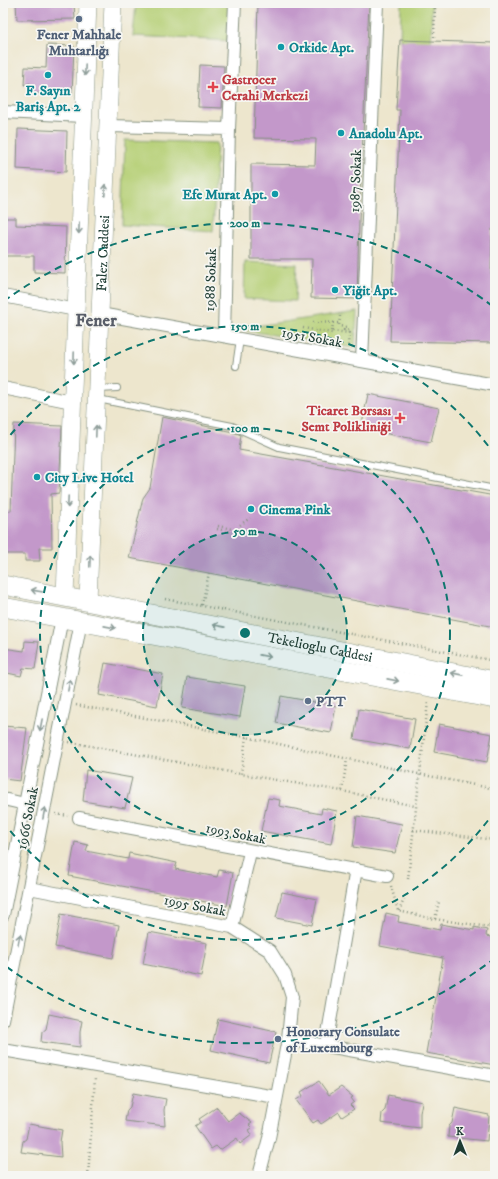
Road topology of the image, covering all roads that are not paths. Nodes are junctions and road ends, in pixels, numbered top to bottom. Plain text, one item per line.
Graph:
1 (88, 3) edge
2 (113, 3) edge
3 (235, 3) edge
4 (377, 3) edge
5 (3, 112) edge
6 (83, 116) junction
7 (108, 126) junction
8 (229, 129) junction
9 (3, 296) edge
10 (76, 310) junction
11 (100, 314) junction
12 (224, 336) junction
13 (240, 339) junction
14 (362, 361) junction
15 (236, 366) dead end
16 (495, 385) edge
17 (3, 388) edge
18 (117, 388) dead end
19 (97, 394) junction
20 (72, 402) junction
21 (495, 489) edge
22 (3, 585) edge
23 (65, 596) junction
24 (88, 600) junction
25 (3, 607) edge
26 (62, 618) junction
27 (81, 621) junction
28 (495, 681) edge
29 (495, 699) edge
30 (3, 799) edge
31 (25, 804) junction
32 (79, 818) road end
33 (250, 852) junction
34 (356, 869) junction
35 (388, 876) road end
36 (29, 888) junction
37 (3, 915) edge
38 (232, 927) junction
39 (3, 1020) edge
40 (288, 1039) junction
41 (326, 1045) junction
42 (3, 1050) edge
43 (495, 1076) edge
44 (276, 1097) junction
45 (259, 1176) edge

1 -> 6 street, Falez Caddesi
2 - 7 street, Falez Caddesi
3 - 8 street, 1988 Sokak
4 - 14 street, 1987 Sokak
5 - 6 street
6 -> 10 street, Falez Caddesi
7 - 8 street
11 -> 7 street, Falez Caddesi
8 - 12 street, 1988 Sokak
9 - 10 street
10 - 11 street
10 -> 20 street, Falez Caddesi
11 - 12 street, 1951 Sokak
11 - 19 street, Falez Caddesi
12 - 13 street, 1951 Sokak
13 - 14 street, 1951 Sokak
13 - 15 lane
14 - 16 street, 1951 Sokak
17 - 20 street
18 - 19 lane
19 - 21 lane
24 -> 19 street, Falez Caddesi
20 -> 23 street, Falez Caddesi
23 -> 22 main road, Tekelioglu Caddesi
23 - 24 main road, Tekelioglu Caddesi
28 -> 24 main road, Tekelioglu Caddesi
25 - 26 main road, Tekelioglu Caddesi
26 - 27 main road, Tekelioglu Caddesi
26 -> 31 street, 1966 Sokak
27 -> 29 main road, Tekelioglu Caddesi
36 -> 27 street, 1966 Sokak
30 - 31 street
31 - 37 street, 1966 Sokak
32 - 33 street, 1993 Sokak
33 - 34 street, 1993 Sokak
33 - 38 street
34 - 35 street, 1993 Sokak
34 - 41 street
36 - 38 street, 1995 Sokak
39 -> 36 street, 1966 Sokak
38 - 40 street, 1995 Sokak
40 - 41 street
40 - 44 street, 1995 Sokak
41 - 43 street
42 - 44 street
44 - 45 street, 1995 Sokak

